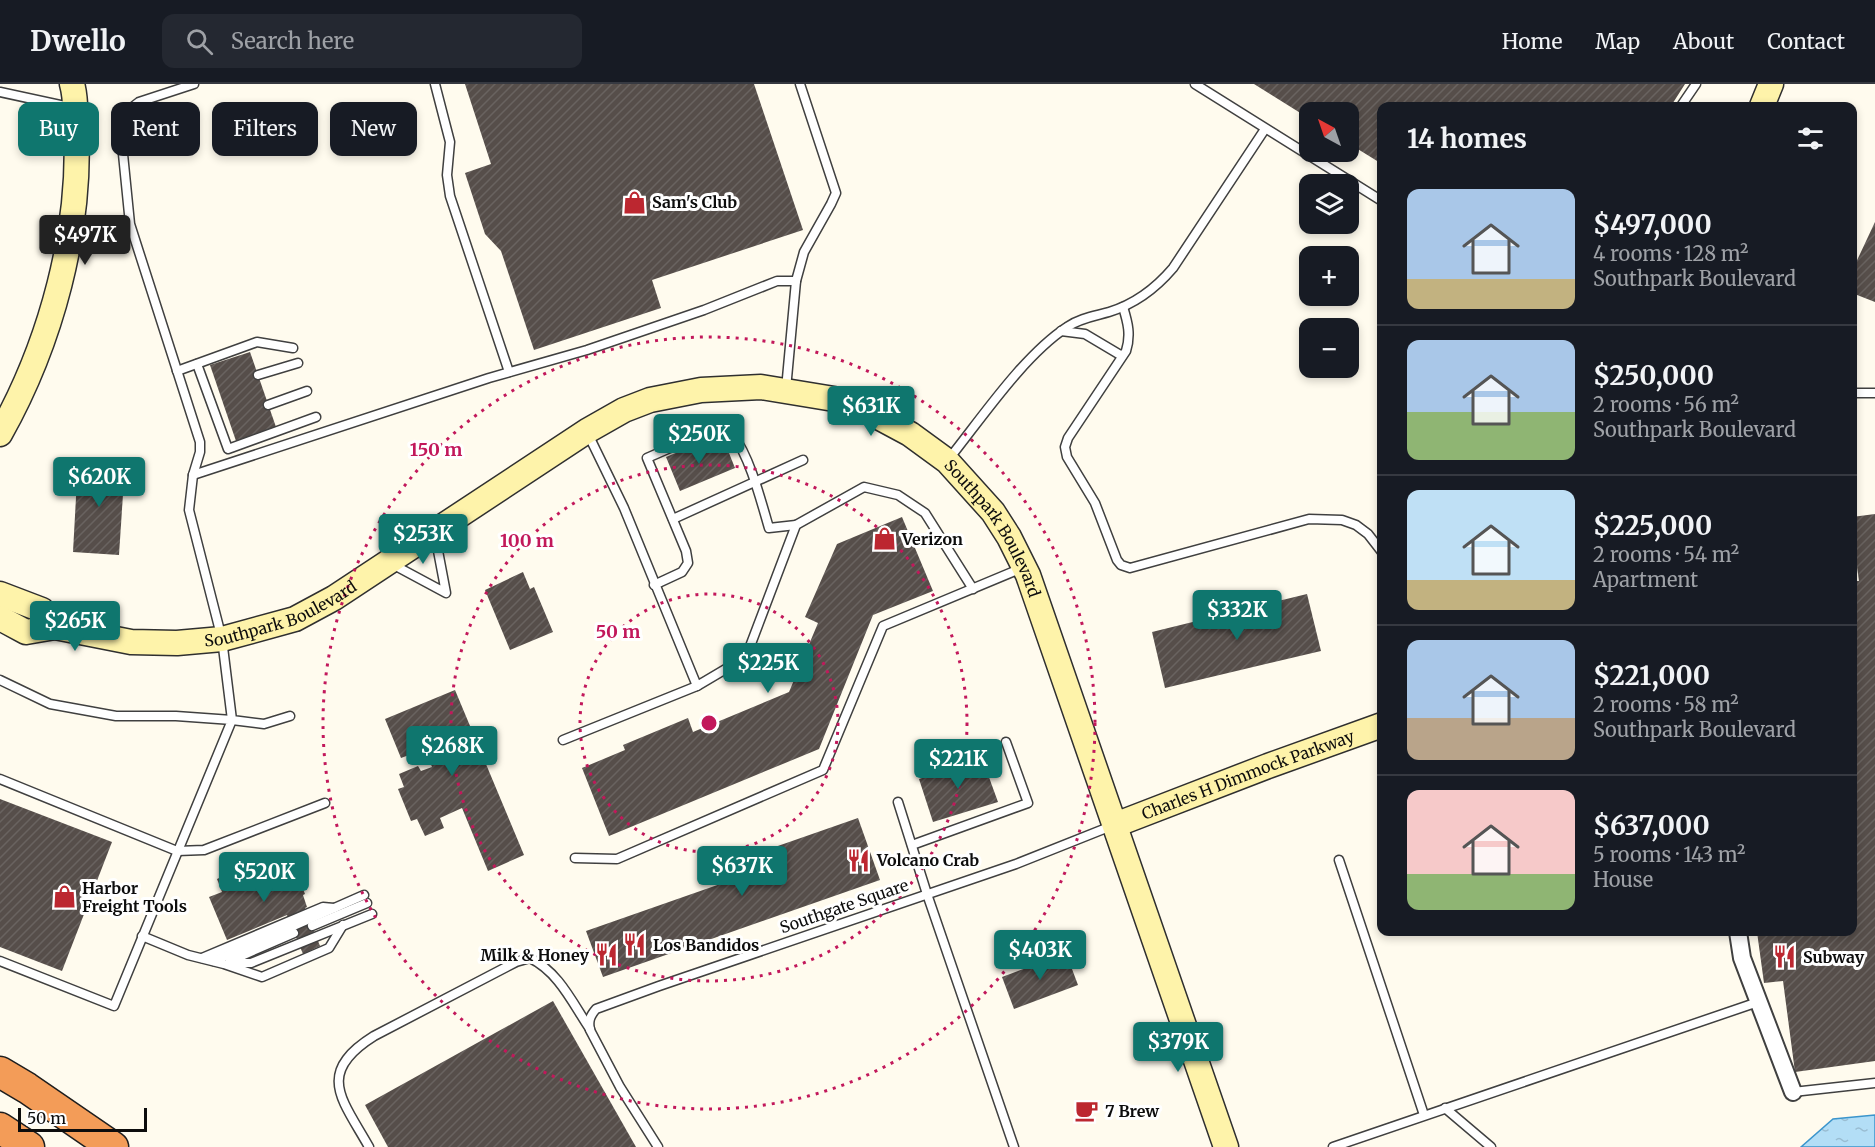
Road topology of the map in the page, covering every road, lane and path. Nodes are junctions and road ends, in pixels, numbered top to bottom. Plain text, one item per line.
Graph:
1 (72, 84) edge
2 (194, 84) edge
3 (435, 84) edge
4 (800, 84) edge
5 (1195, 84) edge
6 (1696, 84) edge
7 (1771, 84) edge
8 (0, 92) edge
9 (47, 102) edge
10 (74, 102) edge
11 (1684, 102) edge
12 (1764, 102) edge
13 (1265, 129) junction
14 (76, 156) edge
15 (1377, 198) edge
16 (796, 281) junction
17 (1123, 307) junction
18 (1061, 331) junction
19 (293, 348) dead end
20 (1122, 357) junction
21 (298, 363) dead end
22 (197, 364) junction
23 (177, 371) junction
24 (508, 372) junction
25 (258, 375) dead end
26 (218, 388) dead end
27 (307, 391) dead end
28 (786, 391) junction
29 (208, 392) junction
30 (1857, 393) edge
31 (1875, 393) edge
32 (268, 405) dead end
33 (316, 417) dead end
34 (228, 418) dead end
35 (218, 422) junction
36 (587, 431) junction
37 (0, 434) edge
38 (803, 460) dead end
39 (947, 461) junction
40 (193, 475) junction
41 (754, 482) junction
42 (673, 519) junction
43 (796, 525) junction
44 (435, 532) junction
45 (1377, 546) edge
46 (389, 563) junction
47 (1024, 567) junction
48 (654, 585) junction
49 (973, 589) junction
50 (0, 594) edge
51 (0, 618) edge
52 (55, 627) junction
53 (222, 639) junction
54 (0, 680) edge
55 (697, 686) junction
56 (290, 716) dead end
57 (232, 720) junction
58 (1377, 727) edge
59 (563, 740) dead end
60 (1006, 742) dead end
61 (0, 779) edge
62 (898, 802) dead end
63 (325, 803) dead end
64 (1114, 825) junction
65 (912, 845) junction
66 (177, 851) junction
67 (575, 858) dead end
68 (1339, 860) dead end
69 (927, 894) junction
70 (336, 908) junction
71 (372, 914) dead end
72 (343, 925) junction
73 (312, 926) dead end
74 (294, 933) dead end
75 (142, 936) junction
76 (1739, 936) edge
77 (201, 958) junction
78 (0, 961) edge
79 (214, 961) junction
80 (224, 964) junction
81 (1758, 1002) junction
82 (590, 1030) junction
83 (0, 1072) edge
84 (1875, 1083) edge
85 (1793, 1092) joint
86 (1445, 1108) junction
87 (1424, 1115) junction
88 (0, 1128) edge
89 (29, 1147) edge
90 (113, 1147) edge
91 (369, 1147) edge
92 (657, 1147) edge
93 (1014, 1147) edge
94 (1226, 1147) edge
95 (1333, 1147) edge
96 (1491, 1147) edge

1 - 10 street
2 - 23 lane
3 - 24 lane
4 - 16 lane
5 - 13 lane
6 - 11 lane
7 - 12 street
8 - 9 lane
13 - 15 lane
13 - 17 lane
14 - 37 street
16 - 24 lane
16 - 28 lane
17 - 18 lane
17 - 20 lane
18 - 20 lane
18 - 39 lane
19 - 22 lane
20 - 45 lane
21 - 25 lane
22 - 23 lane
22 - 29 lane
23 - 40 lane
24 - 40 lane
26 - 29 lane
27 - 32 lane
28 - 36 street, Southpark Boulevard
28 - 39 street, Southpark Boulevard
29 - 35 lane
30 - 31 lane
33 - 35 lane
34 - 35 lane
36 - 44 street, Southpark Boulevard
36 - 48 lane
38 - 41 lane
39 - 47 street, Southpark Boulevard
40 - 53 lane
41 - 42 lane
41 - 42 lane
41 - 43 lane
42 - 48 lane
43 - 49 lane
43 - 55 lane
44 - 46 street, Southpark Boulevard
44 - 46 lane
46 - 53 street, Southpark Boulevard
47 - 49 lane
47 - 64 street, Southpark Boulevard
48 - 55 lane
49 - 67 lane
50 - 52 street
51 - 52 street, Southpark Boulevard
52 - 53 street, Southpark Boulevard
53 - 57 lane
54 - 57 lane
55 - 59 lane
56 - 57 lane
57 - 66 lane
58 - 64 street, Charles H Dimmock Parkway
60 - 65 lane
61 - 66 lane
62 - 65 lane
63 - 66 lane
64 - 69 lane, Southgate Square
64 - 94 street, Southpark Boulevard
65 - 69 lane
66 - 75 lane
68 - 87 lane
69 - 82 lane, Southgate Square
69 - 93 lane
70 - 73 lane
70 - 77 lane
70 - 79 lane
71 - 72 lane
72 - 80 lane
72 - 80 lane
74 - 80 lane
75 - 77 lane
75 - 78 lane
76 - 81 street
77 - 79 lane
79 - 80 lane
81 - 85 street
81 - 86 lane
82 - 91 lane
82 - 92 lane
83 - 90 highway
84 - 85 lane
86 - 87 lane
86 - 96 lane
87 - 95 lane
88 - 89 highway

